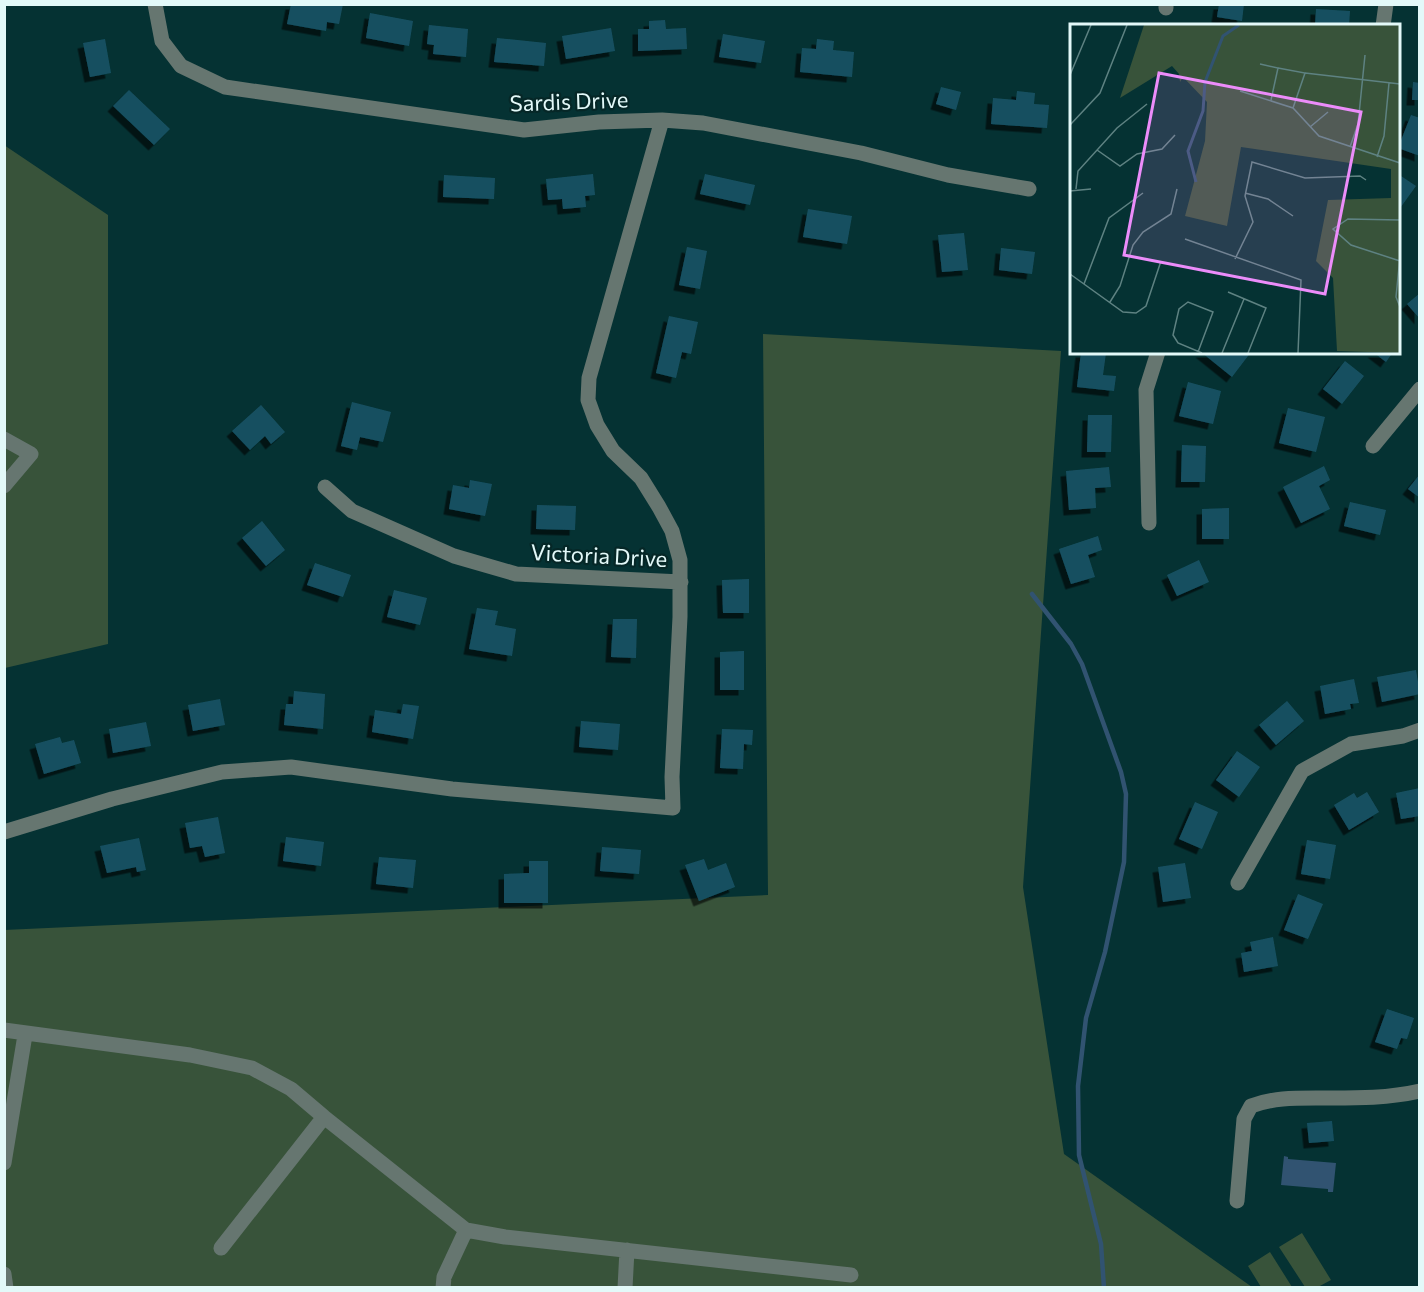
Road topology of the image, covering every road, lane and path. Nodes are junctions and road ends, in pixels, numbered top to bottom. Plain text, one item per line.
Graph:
1 (155, 4) edge
2 (1386, 4) edge
3 (1383, 24) edge
4 (662, 120) junction
5 (1029, 189) dead end
6 (1157, 354) edge
7 (1419, 388) edge
8 (4, 438) edge
9 (1373, 446) dead end
10 (4, 486) edge
11 (325, 487) dead end
12 (1149, 523) dead end
13 (681, 582) junction
14 (1419, 730) edge
15 (4, 832) edge
16 (1238, 883) dead end
17 (4, 1030) edge
18 (25, 1035) junction
19 (1419, 1091) edge
20 (324, 1118) junction
21 (4, 1163) edge
22 (1237, 1201) dead end
23 (466, 1230) junction
24 (221, 1248) dead end
25 (627, 1250) junction
26 (4, 1274) edge
27 (850, 1275) dead end
28 (6, 1287) edge
29 (443, 1287) edge
30 (625, 1287) edge

1 - 4 street, Sardis Drive
2 - 3 street
4 - 5 street, Sardis Drive
4 - 13 street, Victoria Drive
6 - 12 street
7 - 9 street
8 - 10 street
11 - 13 street, Victoria Drive
13 - 15 street
14 - 16 street
17 - 18 street
18 - 20 street
18 - 21 street
19 - 22 street
20 - 23 street
20 - 24 street
23 - 25 street
23 - 29 street
25 - 27 street
25 - 30 street
26 - 28 street

